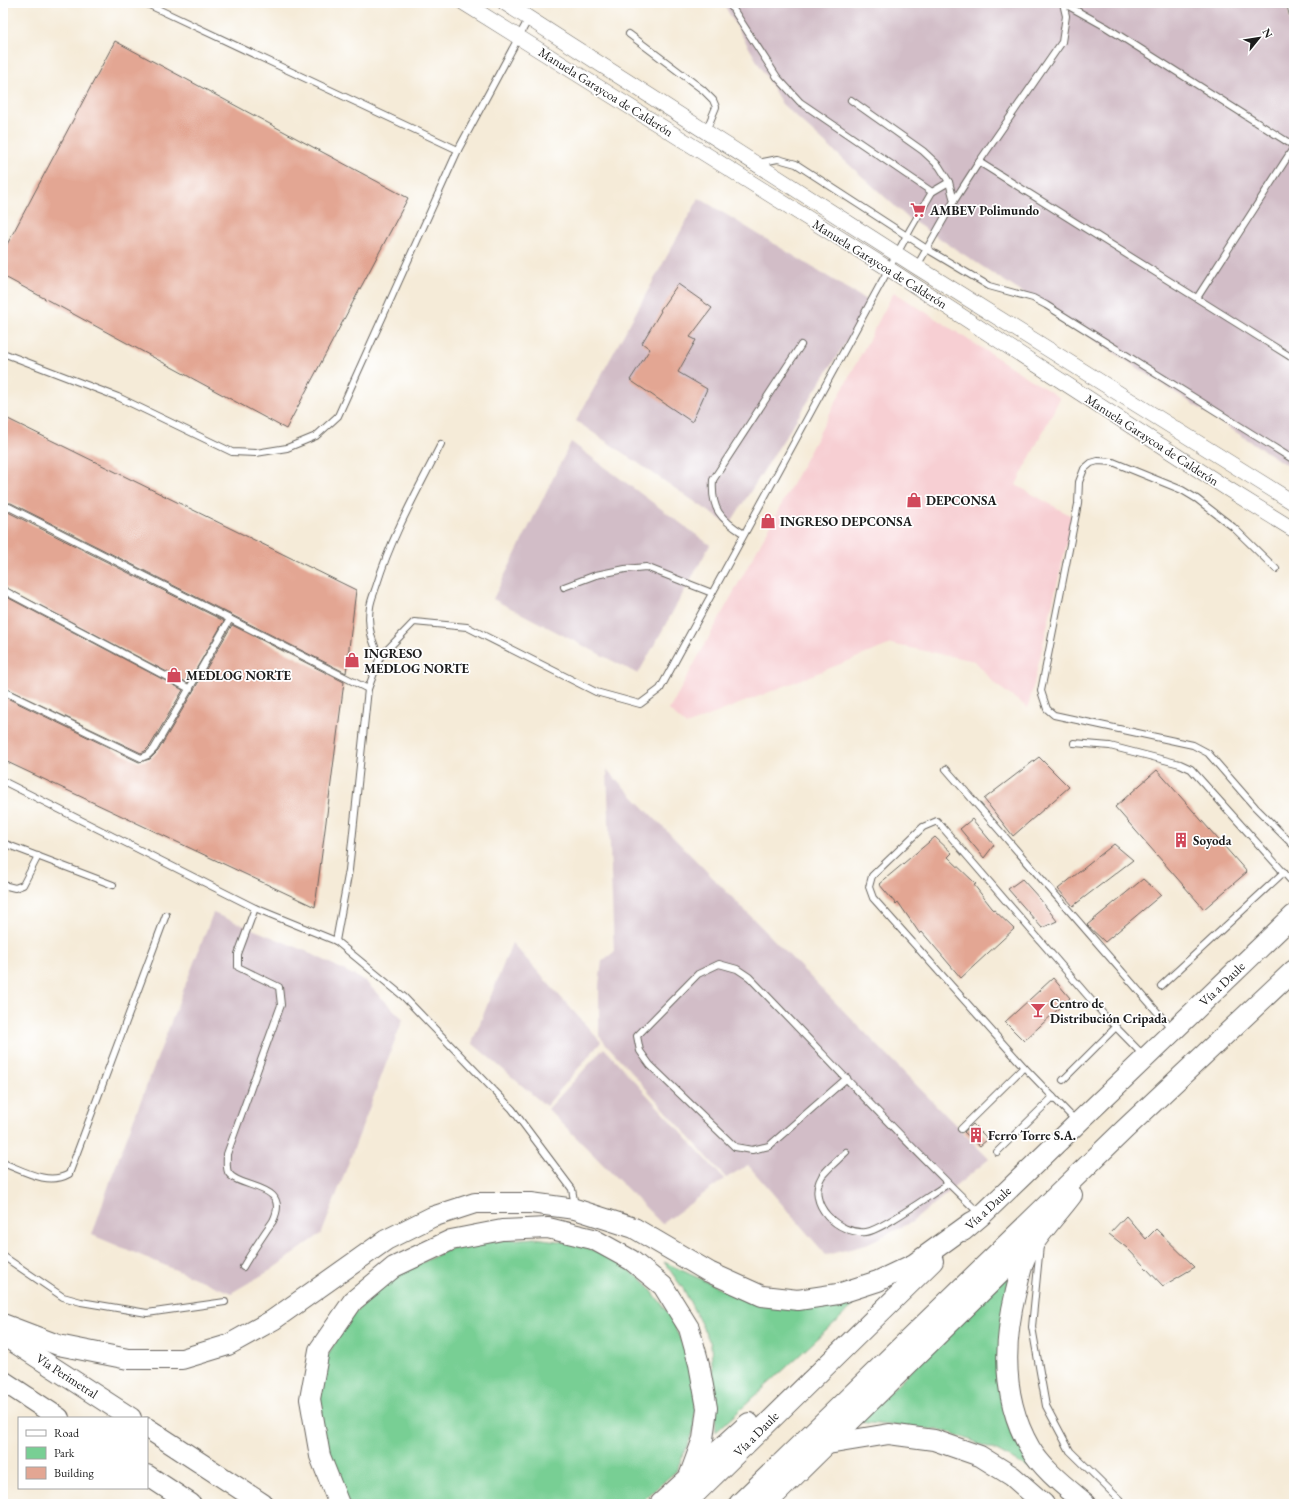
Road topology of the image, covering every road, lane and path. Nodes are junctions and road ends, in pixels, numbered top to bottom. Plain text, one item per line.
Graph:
1 (145, 3) edge
2 (464, 3) edge
3 (505, 3) edge
4 (729, 3) edge
5 (1063, 3) edge
6 (1290, 3) edge
7 (529, 18) junction
8 (1294, 20) edge
9 (630, 34) dead end
10 (517, 37) junction
11 (851, 100) dead end
12 (706, 131) junction
13 (1294, 147) edge
14 (458, 150) junction
15 (979, 162) junction
16 (756, 163) junction
17 (949, 182) junction
18 (932, 192) junction
19 (954, 201) junction
20 (907, 236) junction
21 (927, 250) junction
22 (897, 254) junction
23 (917, 267) junction
24 (889, 269) junction
25 (1197, 298) junction
26 (801, 346) dead end
27 (3, 353) edge
28 (1294, 359) edge
29 (441, 444) dead end
30 (1294, 460) edge
31 (1241, 469) junction
32 (1228, 489) junction
33 (1294, 503) edge
34 (3, 508) edge
35 (1294, 530) edge
36 (744, 534) junction
37 (1276, 569) dead end
38 (564, 587) dead end
39 (3, 590) edge
40 (712, 593) junction
41 (230, 619) junction
42 (380, 657) junction
43 (190, 689) junction
44 (368, 689) junction
45 (3, 691) edge
46 (1074, 743) dead end
47 (946, 769) dead end
48 (3, 781) edge
49 (3, 843) edge
50 (1294, 846) edge
51 (38, 856) junction
52 (1284, 872) junction
53 (1294, 884) edge
54 (3, 885) edge
55 (113, 885) dead end
56 (255, 908) junction
57 (166, 915) dead end
58 (1294, 915) edge
59 (336, 941) junction
60 (1294, 970) edge
61 (1161, 986) dead end
62 (1116, 1027) junction
63 (1173, 1030) junction
64 (1145, 1057) junction
65 (1024, 1067) junction
66 (847, 1078) junction
67 (1063, 1080) dead end
68 (1053, 1097) junction
69 (1077, 1122) junction
70 (961, 1129) dead end
71 (1124, 1130) junction
72 (846, 1152) dead end
73 (997, 1152) dead end
74 (3, 1163) edge
75 (948, 1184) junction
76 (575, 1209) junction
77 (977, 1219) junction
78 (1042, 1233) junction
79 (3, 1256) edge
80 (243, 1267) dead end
81 (225, 1302) dead end
82 (3, 1324) edge
83 (3, 1335) edge
84 (847, 1344) junction
85 (3, 1381) edge
86 (845, 1399) junction
87 (58, 1417) edge
88 (129, 1417) edge
89 (148, 1429) edge
90 (828, 1444) junction
91 (148, 1476) edge
92 (689, 1477) junction
93 (191, 1504) edge
94 (263, 1504) edge
95 (339, 1504) edge
96 (660, 1504) edge
97 (685, 1504) edge
98 (739, 1504) edge
99 (766, 1504) edge
100 (1044, 1504) edge
101 (1086, 1504) edge
102 (1124, 1504) edge

1 - 14 lane
2 - 10 street, Manuela Garaycoa de Calderón
3 - 7 street, Manuela Garaycoa de Calderón
4 - 18 lane
5 - 13 lane
5 - 15 lane
6 - 8 lane
7 - 10 lane
7 - 12 street, Manuela Garaycoa de Calderón
9 - 12 lane
10 - 14 lane
10 - 24 street, Manuela Garaycoa de Calderón
11 - 17 lane
12 - 16 street, Manuela Garaycoa de Calderón
13 - 25 lane
14 - 27 lane
15 - 19 lane
15 - 25 lane
16 - 20 lane
16 - 22 street, Manuela Garaycoa de Calderón
17 - 18 lane
17 - 19 lane
18 - 20 lane
19 - 21 lane
20 - 21 lane
20 - 22 lane
21 - 23 lane
21 - 30 lane
22 - 23 street, Manuela Garaycoa de Calderón
22 - 24 lane
23 - 31 street, Manuela Garaycoa de Calderón
24 - 32 street, Manuela Garaycoa de Calderón
24 - 36 lane
25 - 28 lane
26 - 36 lane
29 - 42 lane
31 - 32 street
31 - 33 street, Manuela Garaycoa de Calderón
32 - 35 street, Manuela Garaycoa de Calderón
34 - 41 lane
36 - 40 lane
37 - 50 lane
38 - 40 lane
39 - 43 lane
40 - 42 lane
41 - 43 lane
41 - 44 lane
42 - 44 lane
43 - 45 lane
44 - 59 lane
46 - 52 lane
47 - 63 lane
48 - 56 lane
49 - 51 lane
51 - 54 lane
51 - 55 lane
52 - 53 lane
52 - 61 lane
56 - 59 lane
56 - 80 lane
57 - 74 lane
58 - 63 highway, Vía a Daule
59 - 76 lane
60 - 71 highway
62 - 64 lane
62 - 65 lane
62 - 67 lane
63 - 64 highway, Vía a Daule
64 - 69 highway, Vía a Daule
65 - 68 lane
65 - 70 lane
66 - 66 lane
66 - 75 lane
68 - 69 lane
68 - 73 lane
69 - 77 highway, Vía a Daule
71 - 78 highway
71 - 86 highway
72 - 75 lane
75 - 77 lane
76 - 77 highway
76 - 82 highway
77 - 84 highway, Vía a Daule
78 - 90 highway
78 - 101 highway
78 - 102 lane
79 - 81 lane
83 - 88 highway, Vía Perimetral
84 - 92 highway
84 - 97 highway, Vía a Daule
85 - 87 highway
86 - 90 highway
86 - 98 highway
89 - 94 highway
90 - 99 highway
90 - 100 highway
91 - 93 highway
92 - 95 highway
92 - 96 highway

